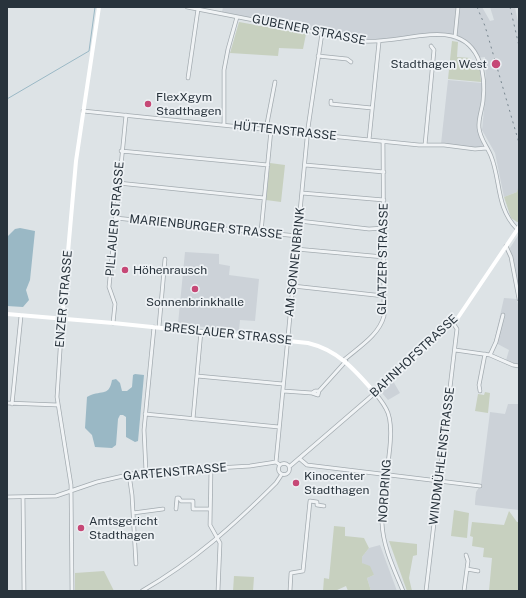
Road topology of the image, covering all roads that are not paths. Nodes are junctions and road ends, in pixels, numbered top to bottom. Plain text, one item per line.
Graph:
1 (99, 7) edge
2 (187, 7) edge
3 (458, 7) edge
4 (198, 9) junction
5 (237, 16) junction
6 (322, 33) junction
7 (455, 37) junction
8 (379, 42) junction
9 (431, 46) dead end
10 (318, 56) junction
11 (351, 62) dead end
12 (188, 78) dead end
13 (275, 82) dead end
14 (331, 101) dead end
15 (372, 108) junction
16 (83, 111) junction
17 (126, 115) junction
18 (224, 125) junction
19 (266, 129) junction
20 (271, 130) junction
21 (308, 133) junction
22 (369, 140) junction
23 (383, 141) junction
24 (425, 145) junction
25 (487, 148) junction
26 (121, 150) junction
27 (268, 165) junction
28 (305, 165) junction
29 (384, 172) junction
30 (118, 183) junction
31 (302, 193) junction
32 (264, 198) junction
33 (384, 200) junction
34 (115, 218) junction
35 (299, 221) junction
36 (384, 228) junction
37 (518, 228) edge
38 (261, 232) junction
39 (298, 236) junction
40 (506, 246) junction
41 (296, 249) junction
42 (384, 257) junction
43 (165, 259) dead end
44 (293, 286) junction
45 (384, 296) junction
46 (519, 299) edge
47 (7, 314) edge
48 (503, 315) dead end
49 (21, 316) junction
50 (62, 320) junction
51 (113, 322) junction
52 (453, 323) junction
53 (156, 327) junction
54 (202, 331) junction
55 (287, 340) junction
56 (455, 350) junction
57 (485, 354) junction
58 (490, 355) junction
59 (345, 361) junction
60 (519, 366) edge
61 (197, 376) junction
62 (283, 384) junction
63 (283, 391) junction
64 (480, 391) dead end
65 (374, 393) junction
66 (7, 404) edge
67 (12, 404) junction
68 (58, 405) junction
69 (145, 414) junction
70 (193, 419) junction
71 (279, 428) junction
72 (300, 459) junction
73 (276, 462) junction
74 (280, 465) junction
75 (289, 467) junction
76 (210, 468) junction
77 (146, 472) junction
78 (129, 474) junction
79 (282, 474) junction
80 (386, 474) junction
81 (439, 481) junction
82 (480, 486) dead end
83 (71, 491) junction
84 (7, 497) edge
85 (23, 497) junction
86 (324, 506) dead end
87 (210, 508) junction
88 (164, 509) dead end
89 (176, 509) dead end
90 (133, 513) junction
91 (218, 538) junction
92 (466, 555) dead end
93 (136, 564) dead end
94 (467, 569) junction
95 (478, 571) dead end
96 (24, 591) edge
97 (72, 591) edge
98 (142, 591) edge
99 (218, 591) edge
100 (290, 591) edge
101 (402, 591) edge
102 (426, 591) edge
103 (464, 591) edge

1 - 16 main road, ENZER STRASSE
2 - 4 street, GUBENER STRASSE
3 - 7 street
4 - 5 street, GUBENER STRASSE
4 - 12 street
5 - 6 street, GUBENER STRASSE
5 - 18 street
6 - 8 street, GUBENER STRASSE
6 - 10 street, AM SONNENBRINK
7 - 8 street, GUBENER STRASSE
7 - 25 street
8 - 15 street
9 - 24 street
10 - 11 street
10 - 21 street, AM SONNENBRINK
13 - 19 street
14 - 15 street
15 - 22 street
16 - 17 street, HÜTTENSTRASSE
16 - 50 main road, ENZER STRASSE
17 - 18 street, HÜTTENSTRASSE
17 - 26 street, PILLAUER STRASSE
18 - 19 street, HÜTTENSTRASSE
19 - 20 street, HÜTTENSTRASSE
20 - 21 street, HÜTTENSTRASSE
20 - 27 street
21 - 22 street, HÜTTENSTRASSE
21 - 28 street, AM SONNENBRINK
22 - 23 street, HÜTTENSTRASSE
23 - 24 street, HÜTTENSTRASSE
23 - 29 street, GLATZER STRASSE
24 - 25 street, HÜTTENSTRASSE
25 - 37 street
26 - 27 street
26 - 30 street, PILLAUER STRASSE
27 - 32 street
28 - 29 street
28 - 31 street, AM SONNENBRINK
29 - 33 street, GLATZER STRASSE
30 - 32 street
30 - 34 street, PILLAUER STRASSE
31 - 33 street
31 - 35 street, AM SONNENBRINK
32 - 38 street
33 - 36 street, GLATZER STRASSE
34 - 38 street, MARIENBURGER STRASSE
34 - 51 street, PILLAUER STRASSE
35 - 36 street
35 - 39 street, AM SONNENBRINK
36 - 42 street, GLATZER STRASSE
37 - 40 main road, BAHNHOFSTRASSE
38 - 39 street, MARIENBURGER STRASSE
39 - 41 street, AM SONNENBRINK
40 - 46 street
40 - 52 main road, BAHNHOFSTRASSE
41 - 42 street
41 - 44 street, AM SONNENBRINK
42 - 45 street, GLATZER STRASSE
43 - 53 street
44 - 45 street
44 - 55 street, AM SONNENBRINK
45 - 59 street, GLATZER STRASSE
47 - 49 main road, BRESLAUER STRASSE
48 - 58 street
49 - 50 main road, BRESLAUER STRASSE
49 - 67 street
50 - 51 main road, BRESLAUER STRASSE
50 - 68 street, ENZER STRASSE
51 - 53 main road, BRESLAUER STRASSE
52 - 56 street, WINDMÜHLENSTRASSE
52 - 65 main road, BAHNHOFSTRASSE
53 - 54 main road, BRESLAUER STRASSE
53 - 69 street
54 - 55 main road, BRESLAUER STRASSE
54 - 61 street
55 - 59 main road, BRESLAUER STRASSE
55 - 62 street, AM SONNENBRINK
56 - 57 street
56 - 81 street, WINDMÜHLENSTRASSE
57 - 58 street
57 - 64 street
58 - 60 street
59 - 63 street, GLATZER STRASSE
59 - 65 main road, BRESLAUER STRASSE
61 - 62 street
61 - 70 street
62 - 63 street, AM SONNENBRINK
63 - 71 street, AM SONNENBRINK
65 - 72 street, BAHNHOFSTRASSE
65 - 80 street, NORDRING
66 - 67 street
67 - 68 street
68 - 83 street, ENZER STRASSE
69 - 70 street
69 - 77 street
70 - 71 street
71 - 73 street, AM SONNENBRINK
72 - 75 street, BAHNHOFSTRASSE
72 - 80 street
73 - 74 street
73 - 76 street, GARTENSTRASSE
74 - 75 street
74 - 79 street
75 - 79 street
76 - 77 street, GARTENSTRASSE
76 - 87 street
77 - 78 street, GARTENSTRASSE
78 - 83 street, GARTENSTRASSE
78 - 90 street
79 - 91 street
80 - 81 street
80 - 101 street, NORDRING
81 - 82 street
81 - 102 street, WINDMÜHLENSTRASSE
83 - 85 street, GARTENSTRASSE
83 - 97 street, ENZER STRASSE
84 - 85 street, GARTENSTRASSE
85 - 96 street
86 - 100 street
87 - 89 street
87 - 91 street
88 - 90 street
90 - 93 street
91 - 98 street
91 - 99 street
92 - 94 street
94 - 95 street
94 - 103 street

